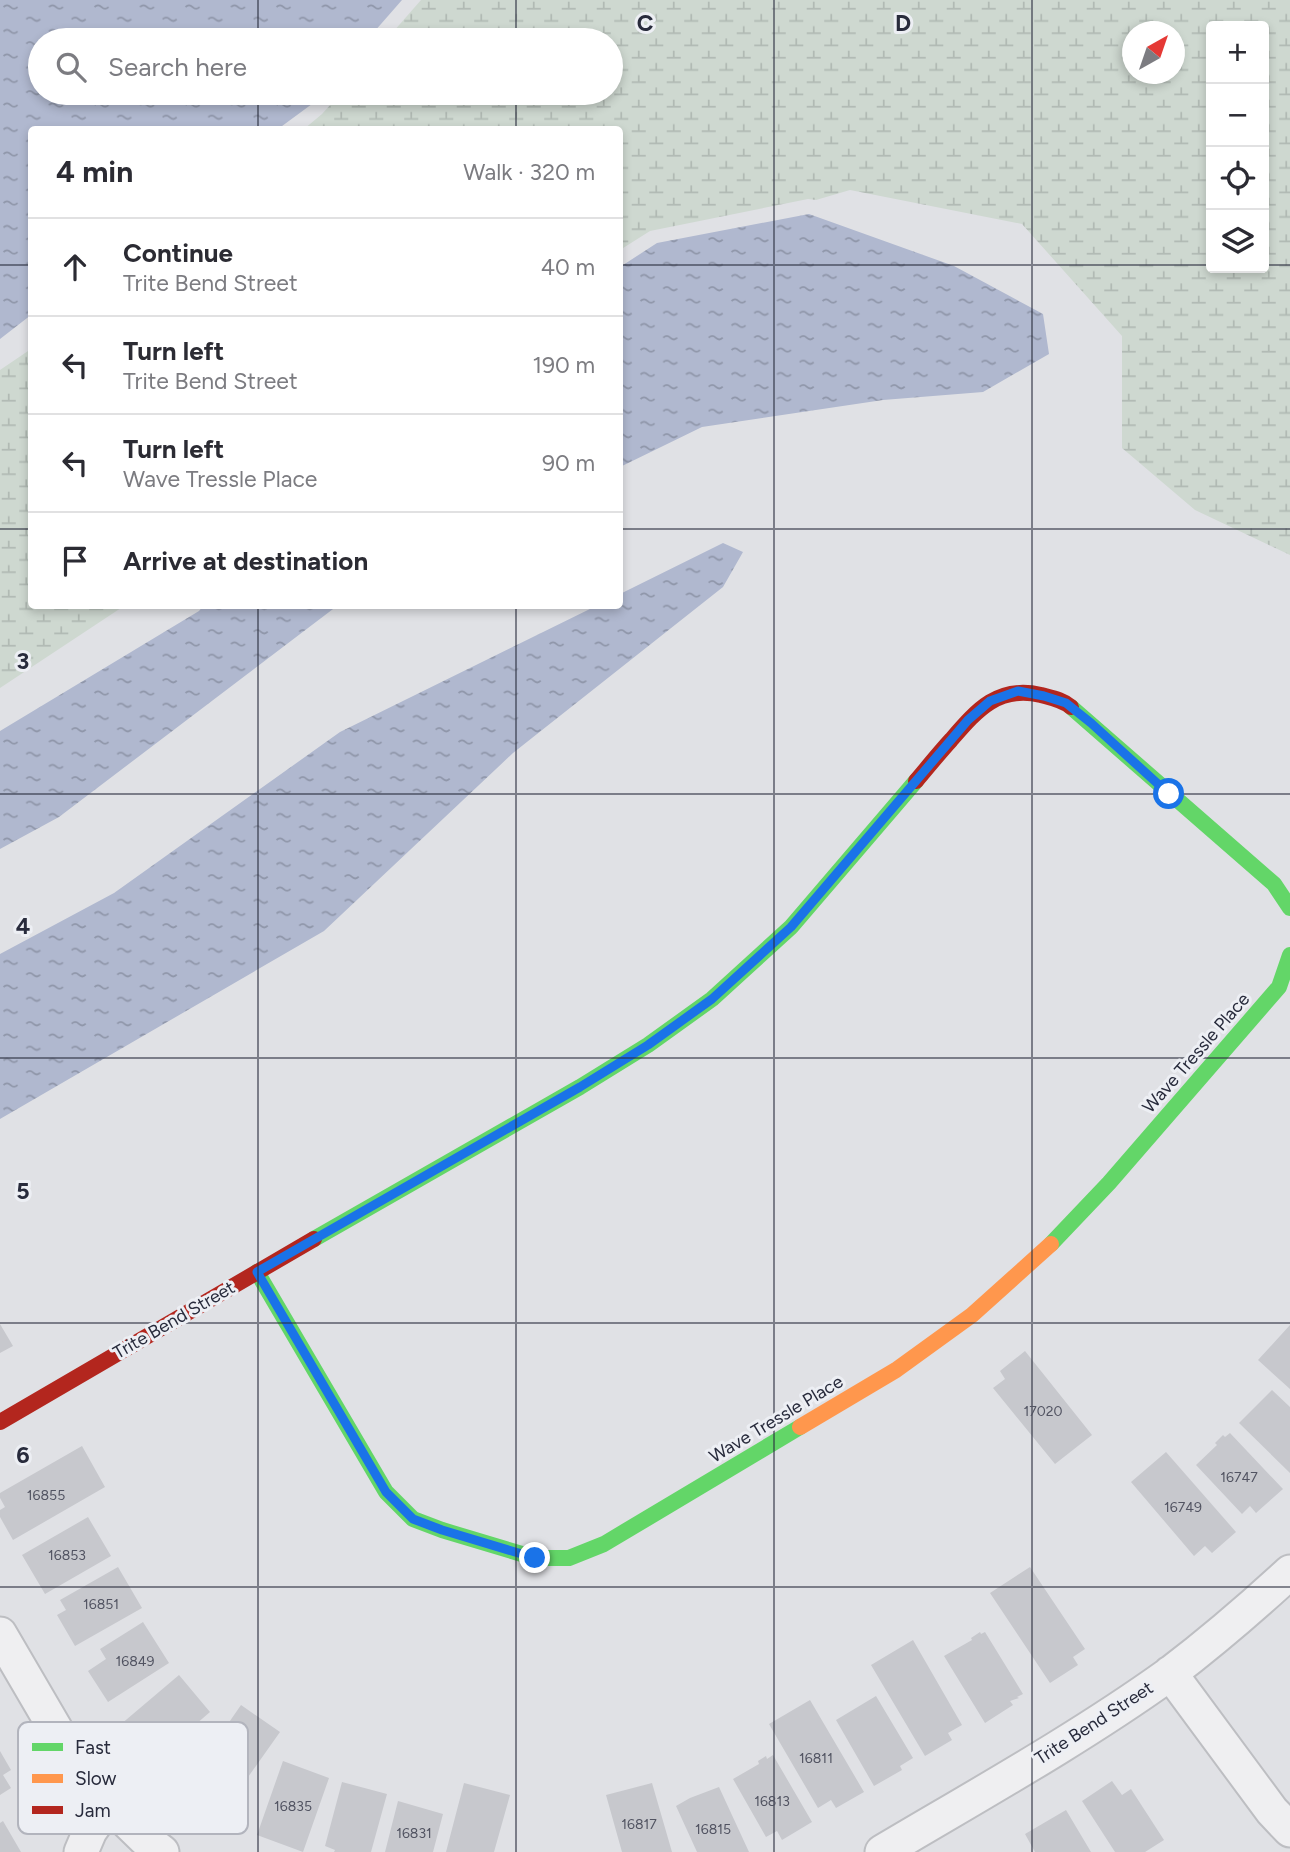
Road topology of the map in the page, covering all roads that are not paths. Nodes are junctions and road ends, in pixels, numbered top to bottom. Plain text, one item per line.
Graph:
1 (1284, 886) edge
2 (1290, 955) edge
3 (257, 1272) junction
4 (0, 1422) edge
5 (1290, 1572) edge
6 (0, 1634) edge
7 (1170, 1673) junction
8 (51, 1722) edge
9 (1290, 1830) edge
10 (89, 1834) edge
11 (140, 1834) edge
12 (81, 1852) edge
13 (162, 1852) edge
14 (882, 1852) edge

1 - 3 street, Trite Bend Street
2 - 3 street, Wave Tressle Place
3 - 4 street, Trite Bend Street
5 - 7 street, Trite Bend Street
6 - 8 street
7 - 9 street
7 - 14 street, Trite Bend Street
10 - 12 street
11 - 13 street

